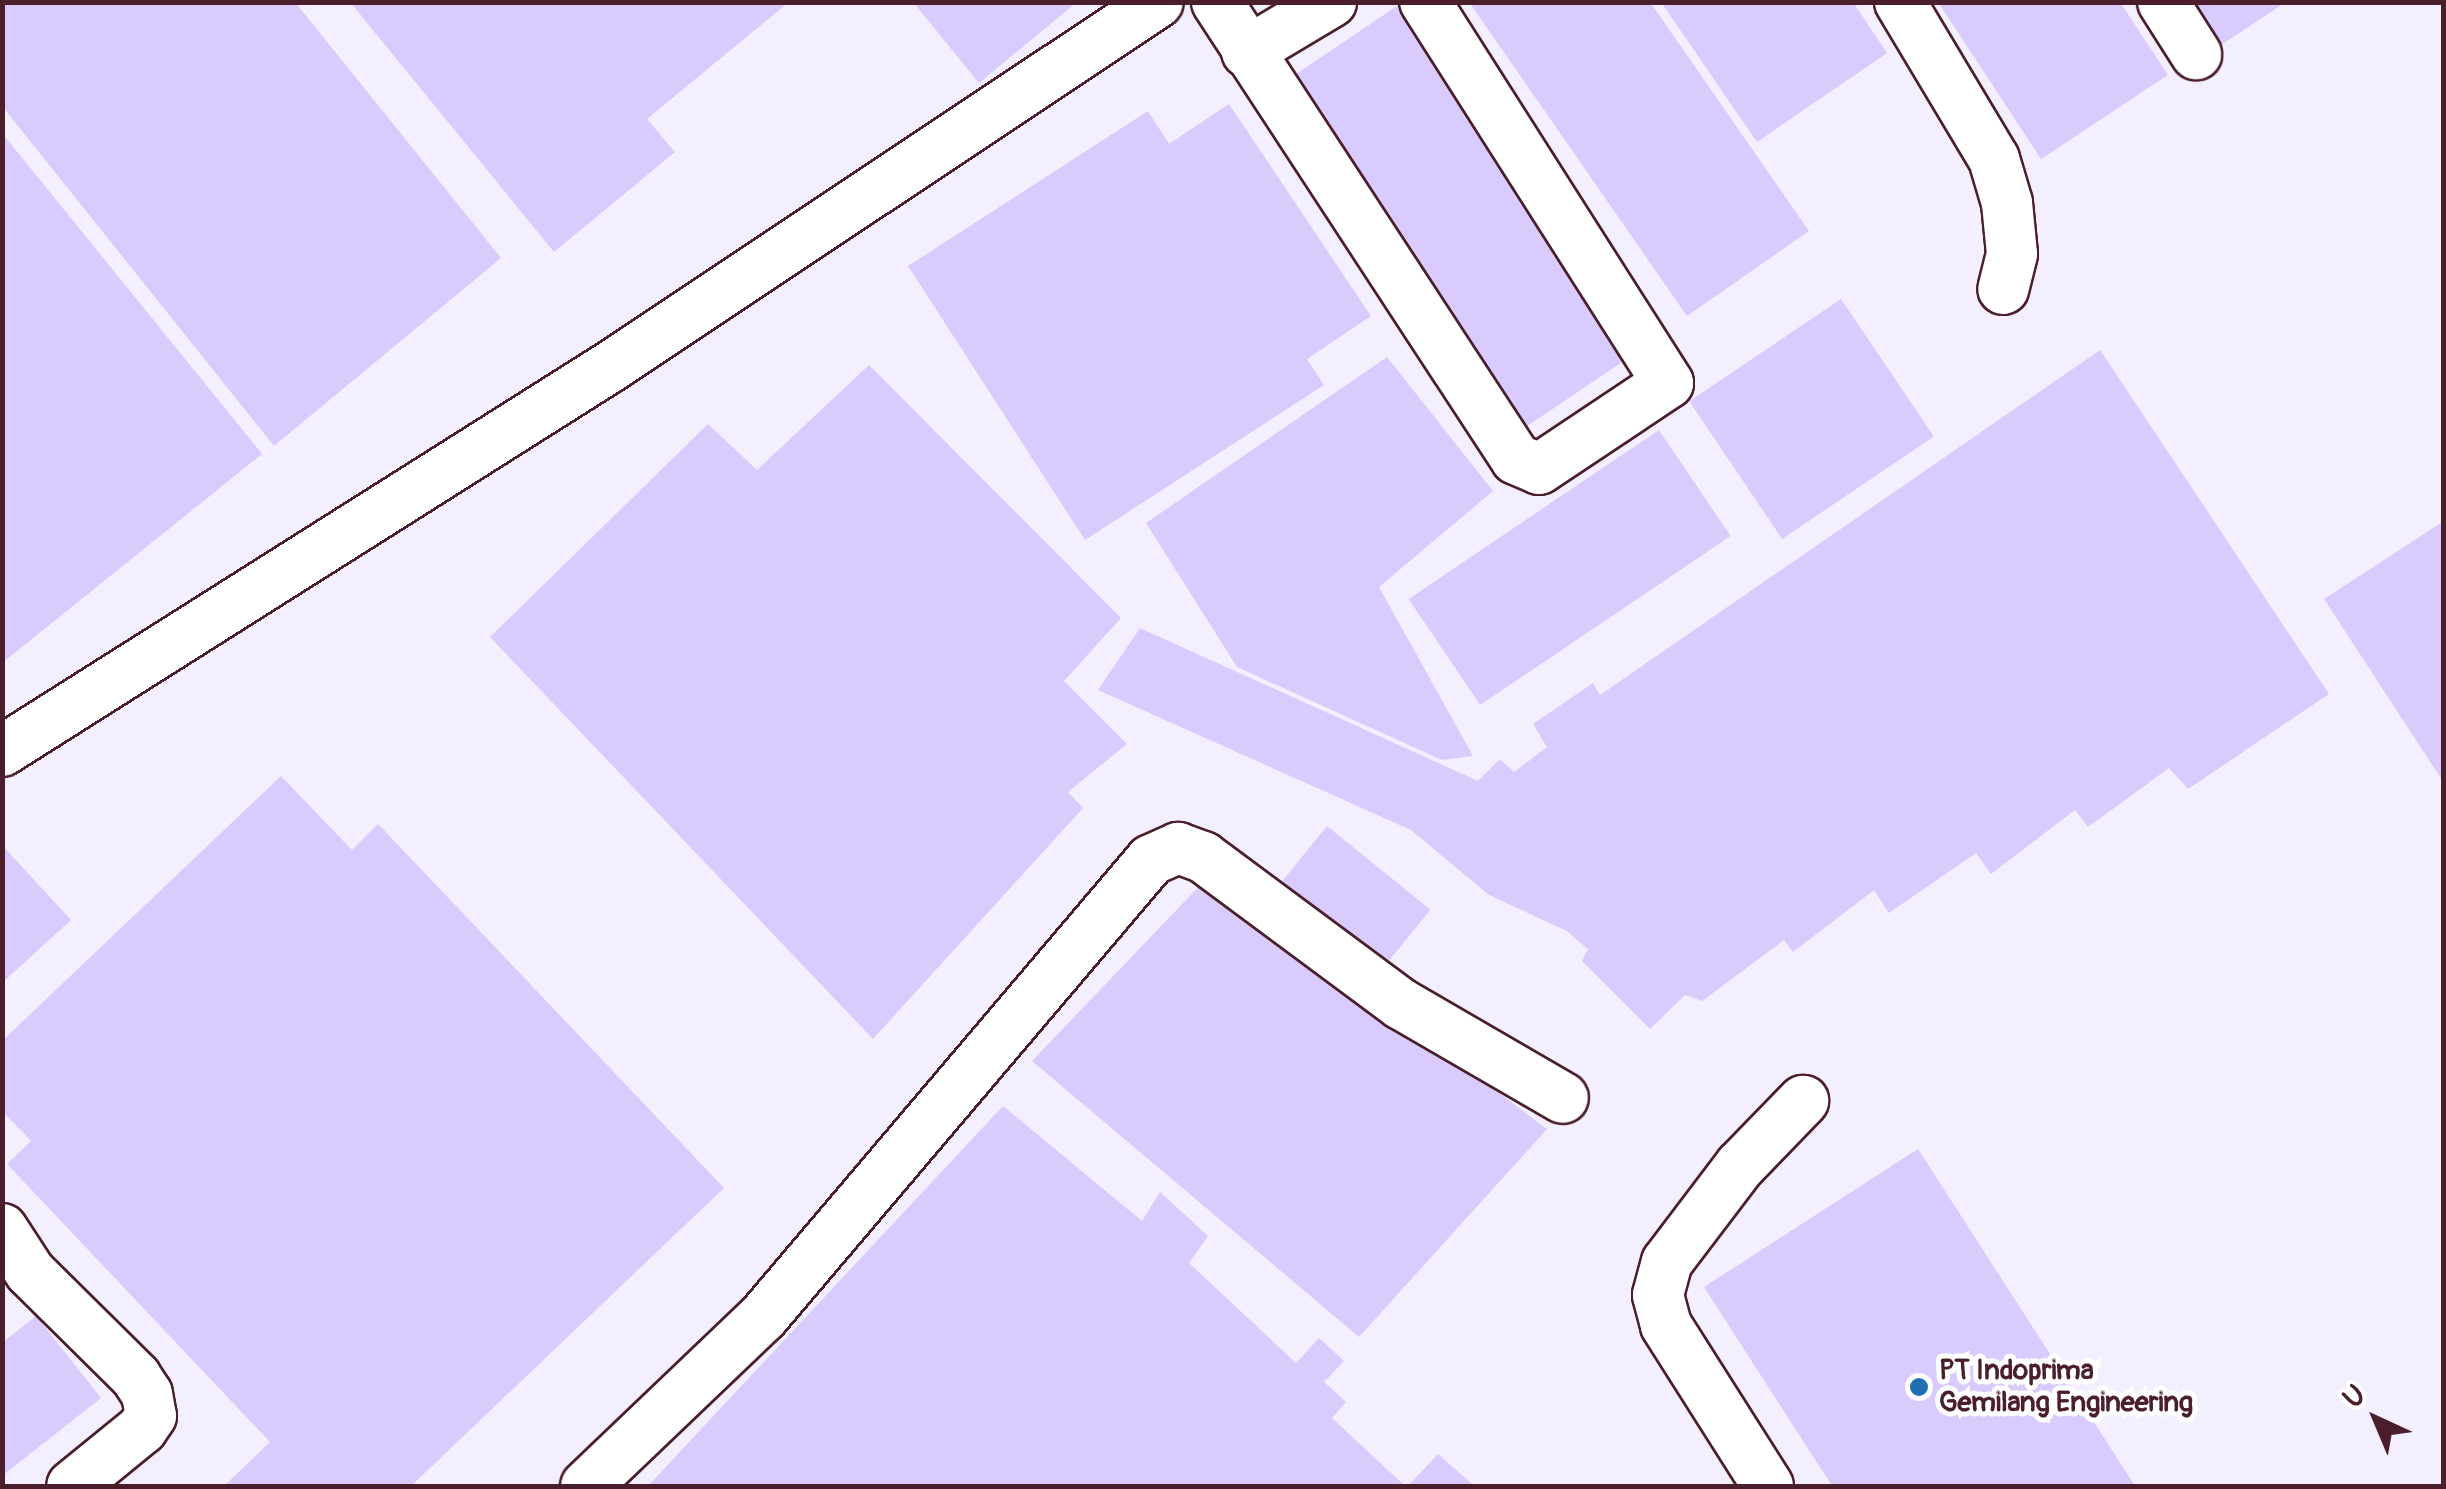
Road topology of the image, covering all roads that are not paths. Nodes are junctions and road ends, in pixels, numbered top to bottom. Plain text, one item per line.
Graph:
1 (1158, 2) edge
2 (1216, 2) edge
3 (1331, 2) edge
4 (1425, 2) edge
5 (1449, 2) edge
6 (1900, 2) edge
7 (2163, 2) edge
8 (1247, 52) junction
9 (2196, 54) dead end
10 (2003, 289) dead end
11 (1688, 366) dead end
12 (2, 751) edge
13 (1564, 1098) dead end
14 (1803, 1101) dead end
15 (2, 1229) edge
16 (16, 1281) edge
17 (72, 1486) edge
18 (586, 1486) edge
19 (1768, 1486) edge

1 - 12 lane
2 - 8 lane
3 - 8 lane
4 - 8 lane
5 - 11 lane
6 - 10 lane
7 - 9 lane
13 - 18 lane
14 - 19 lane
15 - 16 lane
16 - 17 lane

